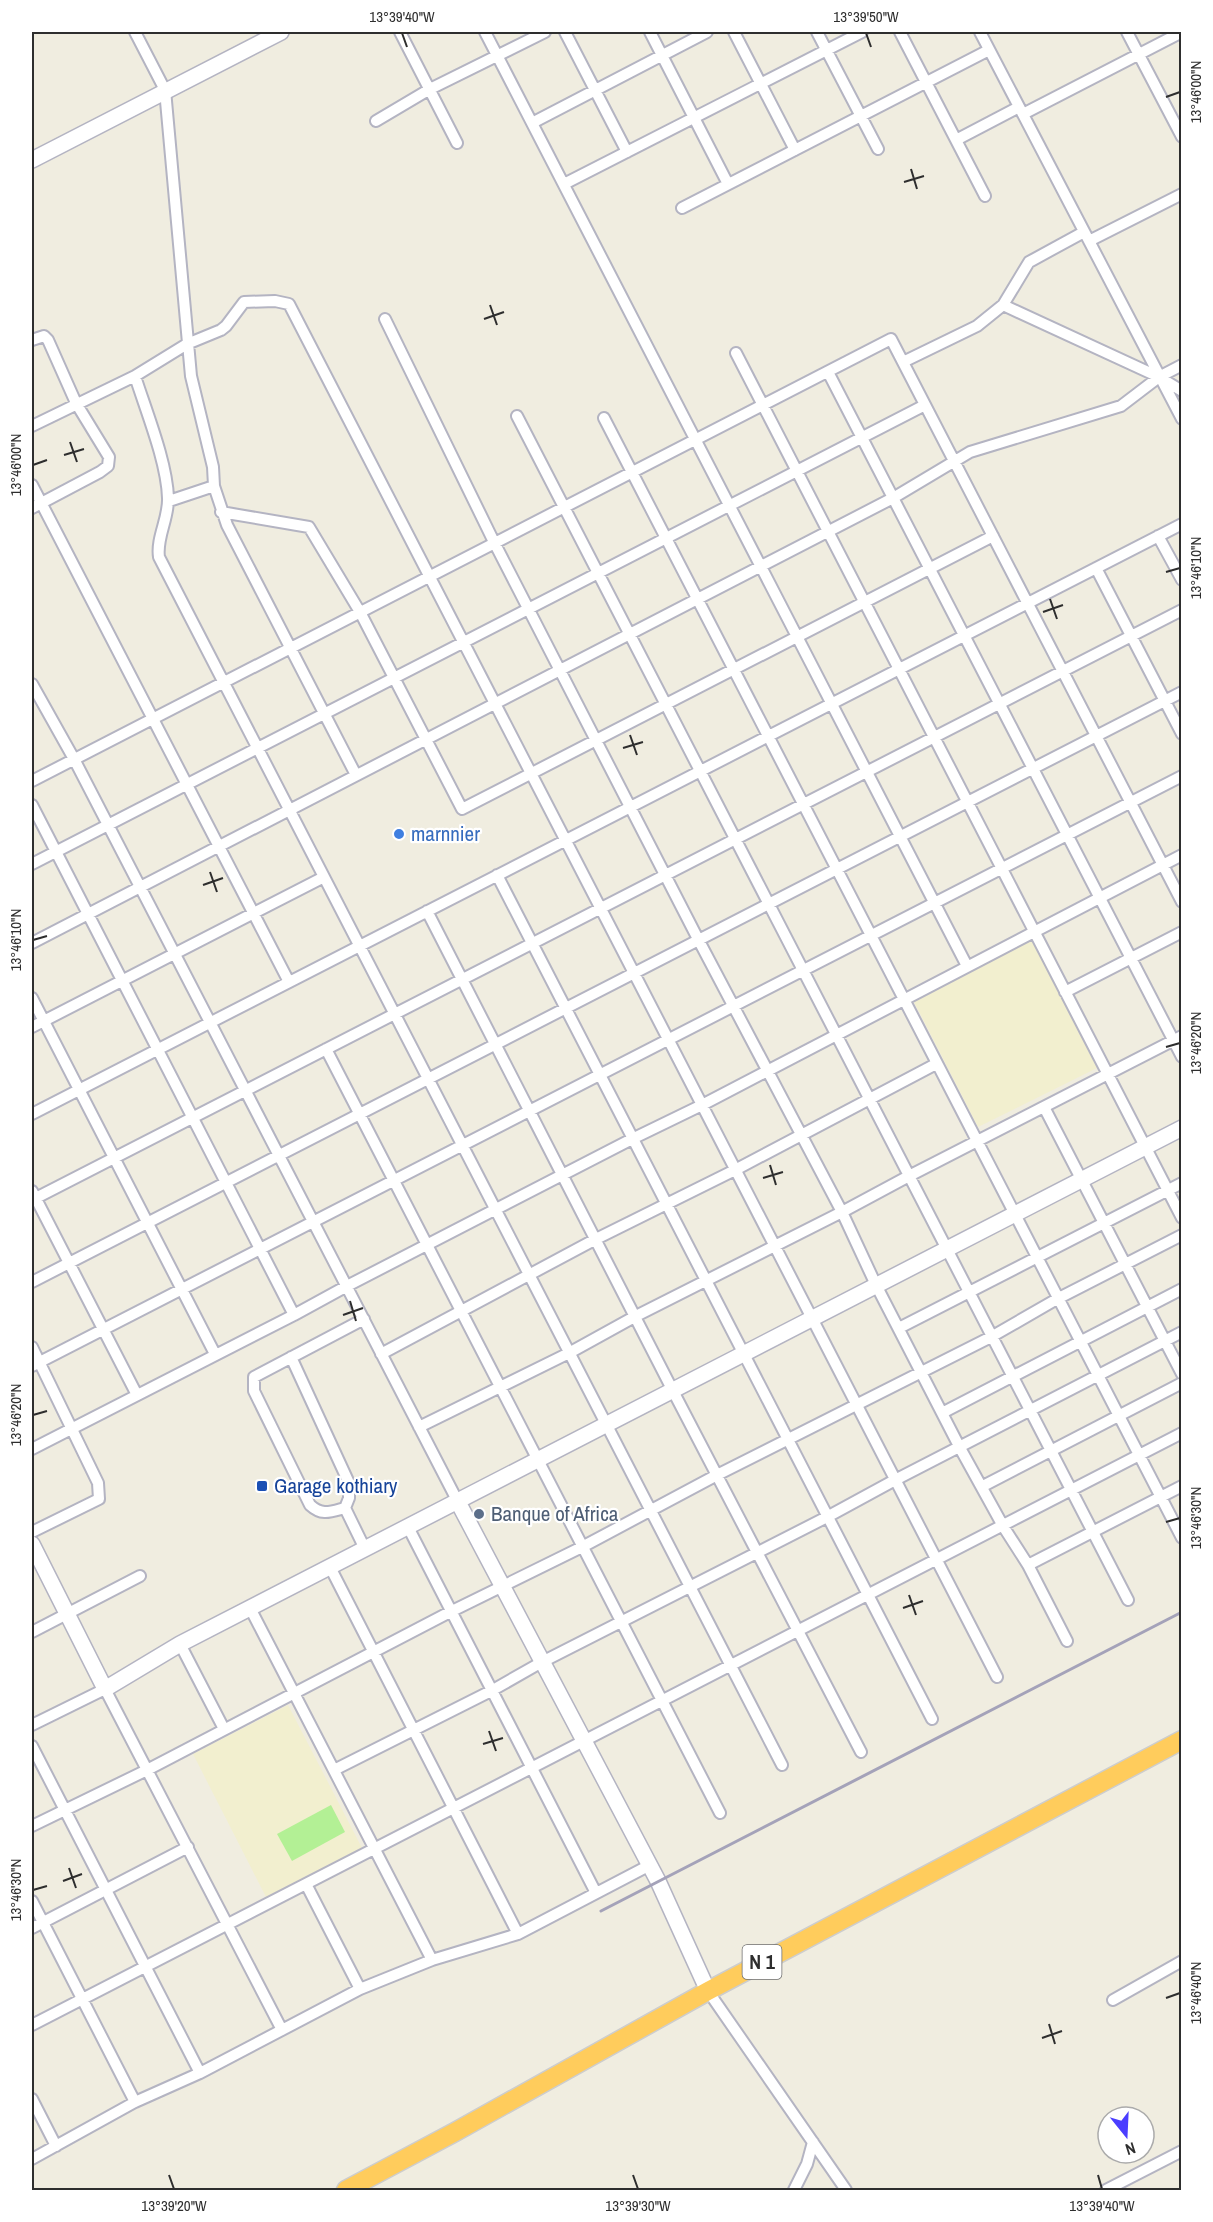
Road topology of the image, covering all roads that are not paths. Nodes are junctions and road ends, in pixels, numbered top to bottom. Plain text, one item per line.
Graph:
1 (135, 32) edge
2 (281, 32) edge
3 (400, 32) edge
4 (485, 32) edge
5 (545, 32) edge
6 (566, 32) edge
7 (650, 32) edge
8 (708, 32) edge
9 (734, 32) edge
10 (816, 32) edge
11 (862, 32) edge
12 (900, 32) edge
13 (980, 32) edge
14 (1127, 32) edge
15 (1182, 32) edge
16 (826, 50) junction
17 (989, 50) junction
18 (1139, 54) junction
19 (497, 55) junction
20 (662, 55) junction
21 (926, 82) junction
22 (761, 83) junction
23 (430, 89) junction
24 (165, 90) junction
25 (596, 90) junction
26 (1021, 111) junction
27 (861, 116) junction
28 (694, 118) junction
29 (376, 121) dead end
30 (532, 123) junction
31 (1182, 137) edge
32 (956, 140) junction
33 (457, 143) dead end
34 (878, 149) dead end
35 (795, 150) junction
36 (627, 152) junction
37 (32, 160) edge
38 (564, 184) junction
39 (728, 184) junction
40 (1182, 194) edge
41 (985, 196) dead end
42 (682, 208) dead end
43 (1086, 237) junction
44 (1003, 305) junction
45 (385, 319) dead end
46 (32, 340) edge
47 (187, 344) junction
48 (736, 353) dead end
49 (903, 362) junction
50 (1182, 365) edge
51 (828, 372) junction
52 (135, 376) junction
53 (1160, 377) junction
54 (1182, 391) edge
55 (76, 403) junction
56 (763, 405) junction
57 (925, 405) junction
58 (517, 416) dead end
59 (604, 418) dead end
60 (1182, 419) edge
61 (32, 426) edge
62 (862, 437) junction
63 (695, 440) junction
64 (954, 461) junction
65 (796, 471) junction
66 (632, 472) junction
67 (32, 485) edge
68 (214, 486) junction
69 (893, 498) junction
70 (168, 501) junction
71 (37, 505) edge
72 (729, 506) junction
73 (564, 507) junction
74 (221, 512) junction
75 (1182, 524) edge
76 (828, 532) junction
77 (993, 536) junction
78 (1158, 536) junction
79 (666, 538) junction
80 (494, 542) junction
81 (760, 566) junction
82 (929, 568) junction
83 (1096, 568) junction
84 (598, 573) junction
85 (429, 576) junction
86 (1182, 580) edge
87 (697, 599) junction
88 (864, 602) junction
89 (1027, 603) junction
90 (529, 608) junction
91 (1182, 610) edge
92 (360, 612) junction
93 (629, 634) junction
94 (964, 635) junction
95 (1131, 636) junction
96 (796, 637) junction
97 (463, 642) junction
98 (290, 648) junction
99 (733, 669) junction
100 (898, 669) junction
101 (560, 670) junction
102 (1062, 671) junction
103 (394, 677) junction
104 (224, 682) junction
105 (32, 684) edge
106 (1182, 692) edge
107 (1164, 701) junction
108 (495, 704) junction
109 (665, 704) junction
110 (831, 704) junction
111 (999, 704) junction
112 (324, 714) junction
113 (153, 718) junction
114 (1182, 734) edge
115 (768, 736) junction
116 (1096, 736) junction
117 (934, 737) junction
118 (426, 739) junction
119 (596, 740) junction
120 (257, 748) junction
121 (74, 759) junction
122 (1033, 768) junction
123 (700, 771) junction
124 (866, 772) junction
125 (531, 773) junction
126 (356, 776) junction
127 (1182, 776) edge
128 (32, 781) edge
129 (187, 784) junction
130 (967, 802) junction
131 (1130, 802) junction
132 (803, 804) junction
133 (32, 805) edge
134 (631, 808) junction
135 (290, 810) junction
136 (108, 824) junction
137 (1067, 835) junction
138 (900, 836) junction
139 (735, 839) junction
140 (565, 840) junction
141 (219, 846) junction
142 (56, 851) junction
143 (1182, 855) edge
144 (32, 864) edge
145 (1162, 865) junction
146 (836, 869) junction
147 (1001, 869) junction
148 (496, 875) junction
149 (665, 875) junction
150 (324, 877) junction
151 (141, 887) junction
152 (1099, 898) junction
153 (1182, 902) edge
154 (934, 903) junction
155 (769, 904) junction
156 (601, 908) junction
157 (427, 911) junction
158 (253, 913) junction
159 (88, 914) junction
160 (1034, 931) junction
161 (1182, 932) edge
162 (871, 936) junction
163 (698, 939) junction
164 (32, 943) edge
165 (532, 944) junction
166 (360, 946) junction
167 (175, 953) junction
168 (1130, 958) junction
169 (967, 966) junction
170 (803, 970) junction
171 (634, 973) junction
172 (462, 979) junction
173 (122, 980) junction
174 (289, 982) junction
175 (1065, 992) junction
176 (32, 998) edge
177 (903, 999) junction
178 (733, 1007) junction
179 (566, 1009) junction
180 (395, 1014) junction
181 (43, 1021) junction
182 (210, 1022) junction
183 (32, 1027) edge
184 (836, 1034) junction
185 (1177, 1038) edge
186 (668, 1040) junction
187 (496, 1044) junction
188 (158, 1049) junction
189 (326, 1049) junction
190 (1182, 1057) edge
191 (936, 1064) junction
192 (765, 1070) junction
193 (1107, 1074) junction
194 (600, 1075) junction
195 (428, 1078) junction
196 (79, 1090) junction
197 (246, 1091) junction
198 (869, 1099) junction
199 (702, 1105) junction
200 (1044, 1107) junction
201 (530, 1110) junction
202 (32, 1114) edge
203 (359, 1114) junction
204 (193, 1118) junction
205 (1182, 1128) edge
206 (801, 1135) junction
207 (632, 1139) junction
208 (977, 1141) junction
209 (463, 1145) junction
210 (1145, 1147) junction
211 (279, 1155) junction
212 (114, 1158) junction
213 (735, 1170) junction
214 (563, 1174) junction
215 (909, 1176) junction
216 (1082, 1180) junction
217 (394, 1182) junction
218 (226, 1183) junction
219 (1182, 1183) edge
220 (1167, 1190) junction
221 (33, 1197) edge
222 (665, 1203) junction
223 (496, 1209) junction
224 (842, 1212) junction
225 (1014, 1214) junction
226 (1182, 1218) edge
227 (147, 1222) junction
228 (313, 1222) junction
229 (1104, 1223) junction
230 (1182, 1235) edge
231 (596, 1239) junction
232 (427, 1245) junction
233 (774, 1245) junction
234 (261, 1249) junction
235 (947, 1249) junction
236 (1037, 1257) junction
237 (69, 1263) junction
238 (1125, 1265) junction
239 (529, 1276) junction
240 (705, 1280) junction
241 (32, 1282) edge
242 (876, 1285) junction
243 (346, 1286) junction
244 (182, 1289) junction
245 (1182, 1289) edge
246 (969, 1292) junction
247 (1057, 1299) junction
248 (1147, 1307) junction
249 (460, 1313) junction
250 (294, 1315) junction
251 (636, 1316) junction
252 (364, 1319) junction
253 (812, 1319) junction
254 (899, 1328) junction
255 (103, 1330) junction
256 (1182, 1332) edge
257 (991, 1337) junction
258 (1080, 1341) junction
259 (1165, 1341) junction
260 (32, 1347) edge
261 (569, 1353) junction
262 (215, 1354) junction
263 (381, 1354) junction
264 (744, 1354) junction
265 (291, 1357) junction
266 (35, 1364) edge
267 (921, 1371) junction
268 (1182, 1374) edge
269 (1012, 1376) junction
270 (1098, 1376) junction
271 (1182, 1383) edge
272 (499, 1386) junction
273 (673, 1391) junction
274 (137, 1395) junction
275 (855, 1404) junction
276 (1030, 1411) junction
277 (942, 1413) junction
278 (1118, 1415) junction
279 (607, 1425) junction
280 (419, 1427) junction
281 (70, 1429) junction
282 (1182, 1433) edge
283 (787, 1439) junction
284 (960, 1448) junction
285 (32, 1449) edge
286 (1050, 1450) junction
287 (1138, 1455) junction
288 (538, 1460) junction
289 (717, 1475) junction
290 (895, 1480) junction
291 (982, 1486) junction
292 (1182, 1486) edge
293 (1071, 1490) junction
294 (1160, 1497) junction
295 (458, 1502) junction
296 (345, 1508) junction
297 (650, 1510) junction
298 (827, 1517) junction
299 (1003, 1526) junction
300 (408, 1527) junction
301 (32, 1532) edge
302 (1092, 1532) junction
303 (1182, 1538) edge
304 (32, 1544) edge
305 (582, 1547) junction
306 (365, 1549) junction
307 (758, 1551) junction
308 (936, 1559) junction
309 (1028, 1565) junction
310 (330, 1567) junction
311 (140, 1576) dead end
312 (690, 1586) junction
313 (503, 1588) junction
314 (867, 1594) junction
315 (1128, 1600) dead end
316 (250, 1608) junction
317 (450, 1612) junction
318 (67, 1614) junction
319 (621, 1622) junction
320 (798, 1630) junction
321 (32, 1632) edge
322 (1066, 1641) dead end
323 (180, 1644) junction
324 (374, 1653) junction
325 (542, 1662) junction
326 (731, 1666) junction
327 (997, 1677) dead end
328 (105, 1689) junction
329 (491, 1691) junction
330 (294, 1693) junction
331 (662, 1701) junction
332 (932, 1719) dead end
333 (32, 1725) edge
334 (224, 1729) junction
335 (413, 1729) junction
336 (1182, 1740) edge
337 (584, 1741) junction
338 (32, 1746) edge
339 (861, 1752) dead end
340 (782, 1765) dead end
341 (532, 1769) junction
342 (147, 1770) junction
343 (334, 1770) junction
344 (453, 1808) junction
345 (65, 1810) junction
346 (720, 1813) dead end
347 (32, 1826) edge
348 (188, 1847) junction
349 (374, 1849) junction
350 (650, 1865) junction
351 (306, 1884) junction
352 (105, 1890) junction
353 (596, 1893) junction
354 (32, 1901) edge
355 (42, 1922) junction
356 (228, 1924) junction
357 (32, 1928) edge
358 (518, 1934) junction
359 (432, 1960) junction
360 (1182, 1960) edge
361 (145, 1967) junction
362 (360, 1989) junction
363 (708, 1991) junction
364 (82, 1999) junction
365 (1113, 2000) dead end
366 (32, 2025) edge
367 (282, 2030) junction
368 (200, 2073) junction
369 (32, 2099) edge
370 (135, 2102) junction
371 (813, 2142) junction
372 (56, 2146) junction
373 (1182, 2151) edge
374 (32, 2159) edge
375 (346, 2190) edge
376 (794, 2190) edge
377 (846, 2190) edge
378 (1106, 2190) edge

1 - 24 street
2 - 24 main road
3 - 23 street
4 - 19 street
5 - 19 street
6 - 25 street
7 - 20 street
8 - 20 street
9 - 22 street
10 - 16 street
11 - 16 street
12 - 21 street
13 - 17 street
14 - 18 street
15 - 18 street
16 - 22 street
16 - 27 street
17 - 21 street
17 - 26 street
18 - 26 street
18 - 31 street
19 - 23 street
19 - 30 street
20 - 25 street
20 - 28 street
21 - 27 street
21 - 32 street
22 - 28 street
22 - 35 street
23 - 29 street
23 - 33 street
24 - 37 main road
24 - 47 street
25 - 30 street
25 - 36 street
26 - 32 street
26 - 43 street
27 - 34 street
27 - 35 street
28 - 36 street
28 - 39 street
30 - 38 street
32 - 41 street
35 - 39 street
36 - 38 street
38 - 63 street
39 - 42 street
40 - 43 street
43 - 44 street
43 - 53 street
44 - 49 street
44 - 53 street
45 - 80 street
46 - 55 street
47 - 52 street
47 - 68 street
47 - 85 street
48 - 56 street
49 - 51 street
49 - 57 street
50 - 53 street
51 - 56 street
51 - 62 street
52 - 55 street
52 - 70 street
53 - 54 street
53 - 60 street
53 - 64 street
55 - 61 street
55 - 71 street
56 - 63 street
56 - 65 street
57 - 62 street
57 - 64 street
58 - 73 street
59 - 66 street
62 - 65 street
62 - 69 street
63 - 66 street
63 - 72 street
64 - 69 street
64 - 77 street
65 - 72 street
65 - 76 street
66 - 73 street
66 - 79 street
67 - 71 street
68 - 70 street
68 - 74 street
69 - 76 street
69 - 82 street
70 - 104 street
71 - 113 street
72 - 79 street
72 - 81 street
73 - 80 street
73 - 84 street
74 - 92 street
74 - 98 street
75 - 78 street
76 - 81 street
76 - 88 street
77 - 82 street
77 - 89 street
78 - 83 street
78 - 86 street
79 - 84 street
79 - 87 street
80 - 85 street
80 - 90 street
81 - 87 street
81 - 96 street
82 - 88 street
82 - 94 street
83 - 89 street
83 - 95 street
84 - 90 street
84 - 93 street
85 - 92 street
85 - 97 street
87 - 93 street
87 - 99 street
88 - 96 street
88 - 100 street
89 - 94 street
89 - 102 street
90 - 97 street
90 - 101 street
91 - 95 street
92 - 98 street
92 - 103 street
93 - 101 street
93 - 109 street
94 - 100 street
94 - 111 street
95 - 102 street
95 - 107 street
96 - 99 street
96 - 110 street
97 - 103 street
97 - 108 street
98 - 104 street
98 - 112 street
99 - 109 street
99 - 115 street
100 - 110 street
100 - 117 street
101 - 108 street
101 - 119 street
102 - 111 street
102 - 116 street
103 - 112 street
103 - 118 street
104 - 113 street
104 - 120 street
105 - 121 street
106 - 107 street
107 - 114 street
107 - 116 street
108 - 118 street
108 - 125 street
109 - 119 street
109 - 123 street
110 - 115 street
110 - 124 street
111 - 117 street
111 - 122 street
112 - 120 street
112 - 126 street
113 - 121 street
113 - 129 street
115 - 123 street
115 - 132 street
116 - 122 street
116 - 131 street
117 - 124 street
117 - 130 street
118 - 125 street
118 - 126 street
119 - 125 street
119 - 134 street
120 - 129 street
120 - 135 street
121 - 128 street
121 - 136 street
122 - 130 street
122 - 137 street
123 - 134 street
123 - 139 street
124 - 132 street
124 - 138 street
125 - 140 street
126 - 135 street
127 - 131 street
129 - 136 street
129 - 141 street
130 - 138 street
130 - 147 street
131 - 137 street
131 - 145 street
132 - 139 street
132 - 146 street
133 - 142 street
134 - 140 street
134 - 149 street
135 - 141 street
135 - 150 street
136 - 142 street
136 - 151 street
137 - 147 street
137 - 152 street
138 - 146 street
138 - 154 street
139 - 149 street
139 - 155 street
140 - 148 street
140 - 156 street
141 - 151 street
141 - 158 street
142 - 144 street
142 - 159 street
143 - 145 street
145 - 152 street
145 - 153 street
146 - 155 street
146 - 162 street
147 - 154 street
147 - 160 street
148 - 157 street
148 - 165 street
149 - 156 street
149 - 163 street
150 - 158 street
150 - 166 street
151 - 159 street
151 - 167 street
152 - 160 street
152 - 168 street
154 - 162 street
154 - 169 street
155 - 163 street
155 - 170 street
156 - 165 street
156 - 171 street
157 - 166 street
157 - 172 street
158 - 167 street
158 - 174 street
159 - 164 street
159 - 173 street
160 - 169 street
160 - 175 street
161 - 168 street
162 - 170 street
162 - 177 street
163 - 171 street
163 - 178 street
165 - 172 street
165 - 179 street
166 - 174 street
166 - 180 street
167 - 173 street
167 - 182 street
168 - 175 street
168 - 185 street
169 - 177 street
170 - 178 street
170 - 184 street
171 - 179 street
171 - 186 street
172 - 180 street
172 - 187 street
173 - 181 street
173 - 188 street
174 - 182 street
175 - 193 street
176 - 181 street
177 - 184 street
177 - 191 street
178 - 186 street
178 - 192 street
179 - 187 street
179 - 194 street
180 - 189 street
180 - 195 street
181 - 183 street
181 - 196 street
182 - 188 street
182 - 197 street
184 - 192 street
184 - 198 street
185 - 190 street
185 - 193 street
186 - 194 street
186 - 199 street
187 - 195 street
187 - 201 street
188 - 196 street
188 - 204 street
189 - 197 street
189 - 203 street
191 - 198 street
191 - 208 street
192 - 199 street
192 - 206 street
193 - 200 street
193 - 210 street
194 - 201 street
194 - 207 street
195 - 203 street
195 - 209 street
196 - 202 street
196 - 212 street
197 - 204 street
197 - 211 street
198 - 206 street
198 - 215 street
199 - 207 street
199 - 213 street
200 - 208 street
200 - 216 street
201 - 209 street
201 - 214 street
203 - 211 street
203 - 217 street
204 - 212 street
204 - 218 street
205 - 210 main road
206 - 213 street
206 - 224 street
207 - 214 street
207 - 222 street
208 - 215 street
208 - 225 street
209 - 217 street
209 - 223 street
210 - 216 main road
210 - 220 street
211 - 218 street
211 - 228 street
212 - 221 street
212 - 227 street
213 - 222 street
213 - 233 street
214 - 223 street
214 - 231 street
215 - 224 street
215 - 235 street
216 - 225 main road
216 - 229 street
217 - 228 street
217 - 232 street
218 - 227 street
218 - 234 street
219 - 220 street
220 - 226 street
220 - 229 street
221 - 237 street
222 - 231 street
222 - 240 street
223 - 232 street
223 - 239 street
224 - 233 street
224 - 242 street
225 - 235 main road
225 - 236 street
227 - 237 street
227 - 244 street
228 - 234 street
228 - 243 street
229 - 236 street
229 - 238 street
230 - 238 street
231 - 239 street
231 - 251 street
232 - 243 street
232 - 249 street
233 - 240 street
233 - 253 street
234 - 244 street
234 - 250 street
235 - 242 main road
235 - 246 street
236 - 246 street
236 - 247 street
237 - 241 street
237 - 255 street
238 - 247 street
238 - 248 street
239 - 249 street
239 - 261 street
240 - 251 street
240 - 264 street
242 - 253 main road
242 - 254 street
243 - 250 street
243 - 252 street
244 - 255 street
244 - 262 street
245 - 248 street
246 - 254 street
246 - 257 street
247 - 257 street
247 - 258 street
248 - 258 street
248 - 259 street
249 - 263 street
249 - 272 street
250 - 262 street
251 - 261 street
251 - 273 street
252 - 263 street
252 - 265 street
253 - 264 main road
253 - 275 street
254 - 267 street
255 - 266 street
255 - 274 street
256 - 259 street
257 - 267 street
257 - 269 street
258 - 269 street
258 - 270 street
259 - 268 street
259 - 270 street
260 - 266 street
261 - 272 street
261 - 279 street
262 - 274 street
263 - 280 street
264 - 273 main road
264 - 283 street
265 - 296 street
265 - 296 street
266 - 281 street
267 - 275 street
267 - 277 street
269 - 276 street
269 - 277 street
270 - 276 street
270 - 278 street
271 - 278 street
272 - 280 street
272 - 288 street
273 - 279 main road
273 - 289 street
274 - 281 street
275 - 283 street
275 - 290 street
276 - 284 street
276 - 286 street
277 - 284 street
278 - 286 street
278 - 287 street
279 - 288 main road
279 - 297 street
280 - 295 street
281 - 285 street
281 - 301 street
282 - 287 street
283 - 289 street
283 - 298 street
284 - 290 street
284 - 291 street
286 - 291 street
286 - 293 street
287 - 293 street
287 - 294 street
288 - 295 main road
288 - 305 street
289 - 297 street
289 - 307 street
290 - 298 street
290 - 308 street
291 - 299 street
292 - 294 street
293 - 299 street
293 - 302 street
294 - 302 street
294 - 303 street
295 - 300 main road
295 - 313 main road
296 - 306 street
297 - 305 street
297 - 312 street
298 - 307 street
298 - 314 street
299 - 308 street
299 - 309 street
300 - 306 main road
300 - 317 street
302 - 309 street
302 - 315 street
304 - 318 main road
305 - 313 street
305 - 319 street
306 - 310 main road
307 - 312 street
307 - 320 street
308 - 314 street
308 - 327 street
309 - 322 street
310 - 316 main road
310 - 324 street
311 - 318 street
312 - 319 street
312 - 326 street
313 - 317 street
313 - 325 main road
314 - 320 street
314 - 332 street
316 - 323 main road
316 - 330 street
317 - 324 street
317 - 329 street
318 - 321 street
318 - 328 main road
319 - 325 street
319 - 331 street
320 - 326 street
320 - 339 street
323 - 328 main road
323 - 334 street
324 - 330 street
324 - 335 street
325 - 329 street
325 - 337 main road
326 - 331 street
326 - 340 street
328 - 333 street
328 - 342 street
329 - 335 street
329 - 341 street
330 - 334 street
330 - 343 street
331 - 337 street
331 - 346 street
334 - 342 street
335 - 343 street
335 - 344 street
336 - 363 highway, N 1
337 - 341 street
337 - 350 main road
338 - 345 street
341 - 344 street
341 - 353 street
342 - 345 street
342 - 348 street
343 - 349 street
344 - 349 street
344 - 358 street
345 - 347 street
345 - 352 street
348 - 352 street
348 - 356 street
349 - 351 street
349 - 359 street
350 - 353 street
350 - 363 main road
351 - 356 street
351 - 362 street
352 - 355 street
352 - 361 street
353 - 358 street
354 - 355 street
355 - 357 street
355 - 364 street
356 - 361 street
356 - 367 street
358 - 359 street
359 - 362 street
360 - 365 street
361 - 364 street
361 - 368 street
362 - 367 street
363 - 371 street
363 - 375 highway, N 1
364 - 366 street
364 - 370 street
367 - 368 street
368 - 370 street
369 - 372 street
370 - 372 street
371 - 376 street
371 - 377 street
372 - 374 street
373 - 378 street

